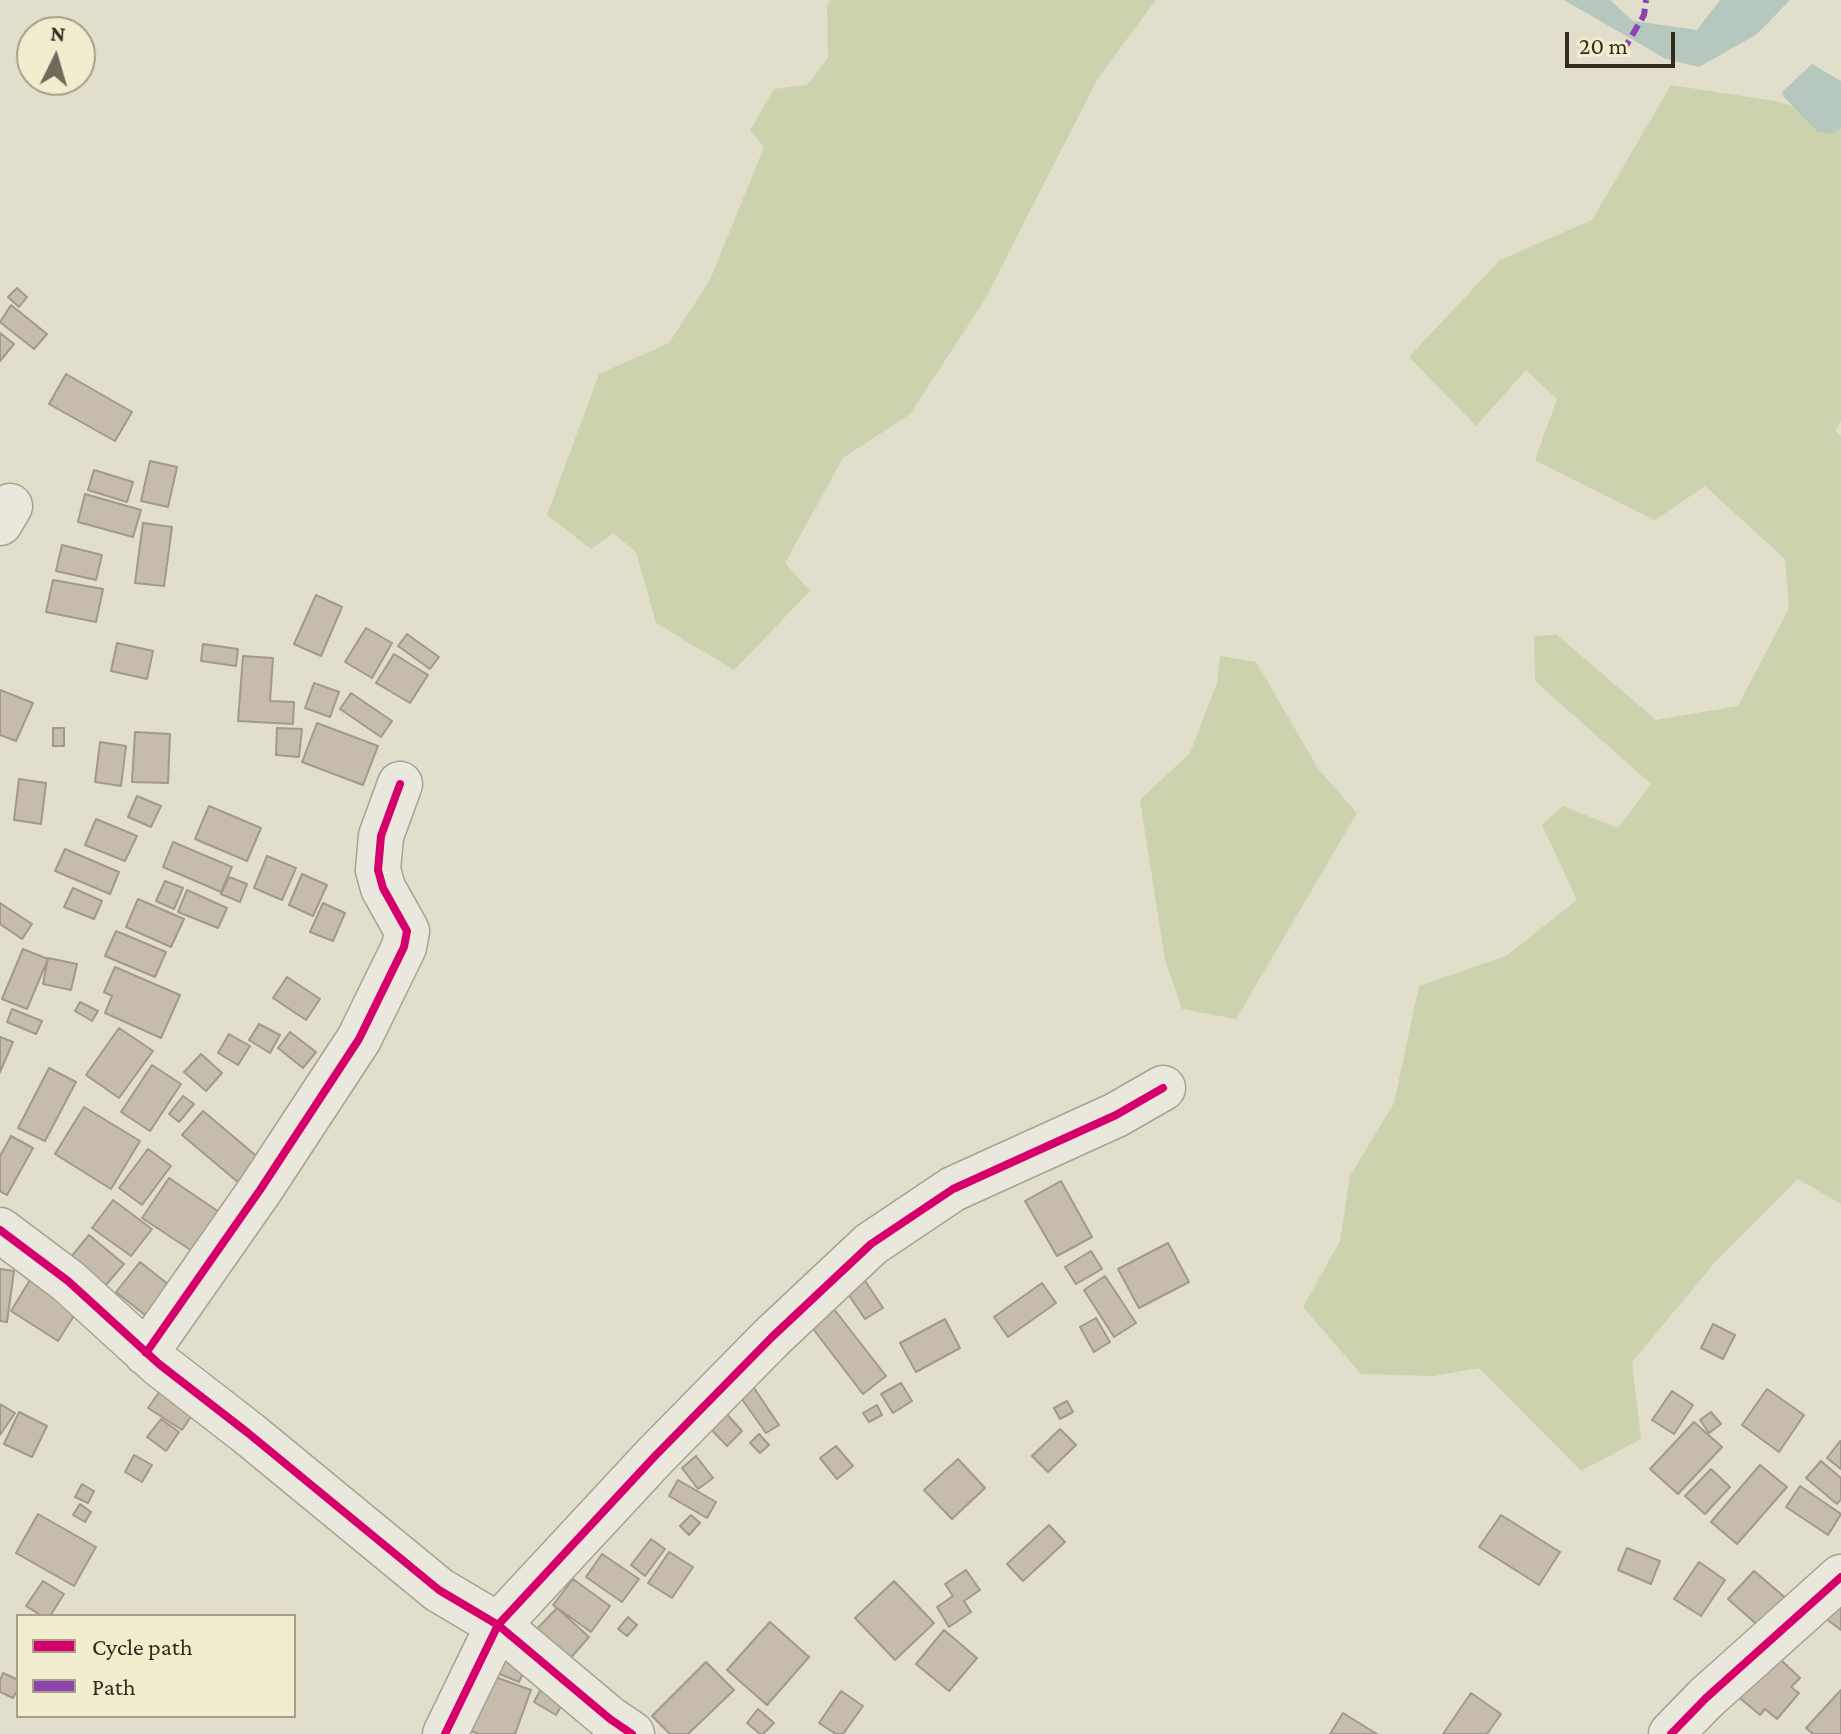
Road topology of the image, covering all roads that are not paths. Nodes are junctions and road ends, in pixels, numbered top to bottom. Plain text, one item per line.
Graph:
1 (400, 784) dead end
2 (1163, 1088) dead end
3 (0, 1230) edge
4 (146, 1353) junction
5 (1841, 1577) edge
6 (498, 1625) junction
7 (445, 1734) edge
8 (632, 1734) edge
9 (1671, 1734) edge

1 - 4 street
2 - 6 street
3 - 4 street
4 - 6 street
5 - 9 street
6 - 7 street
6 - 8 street

